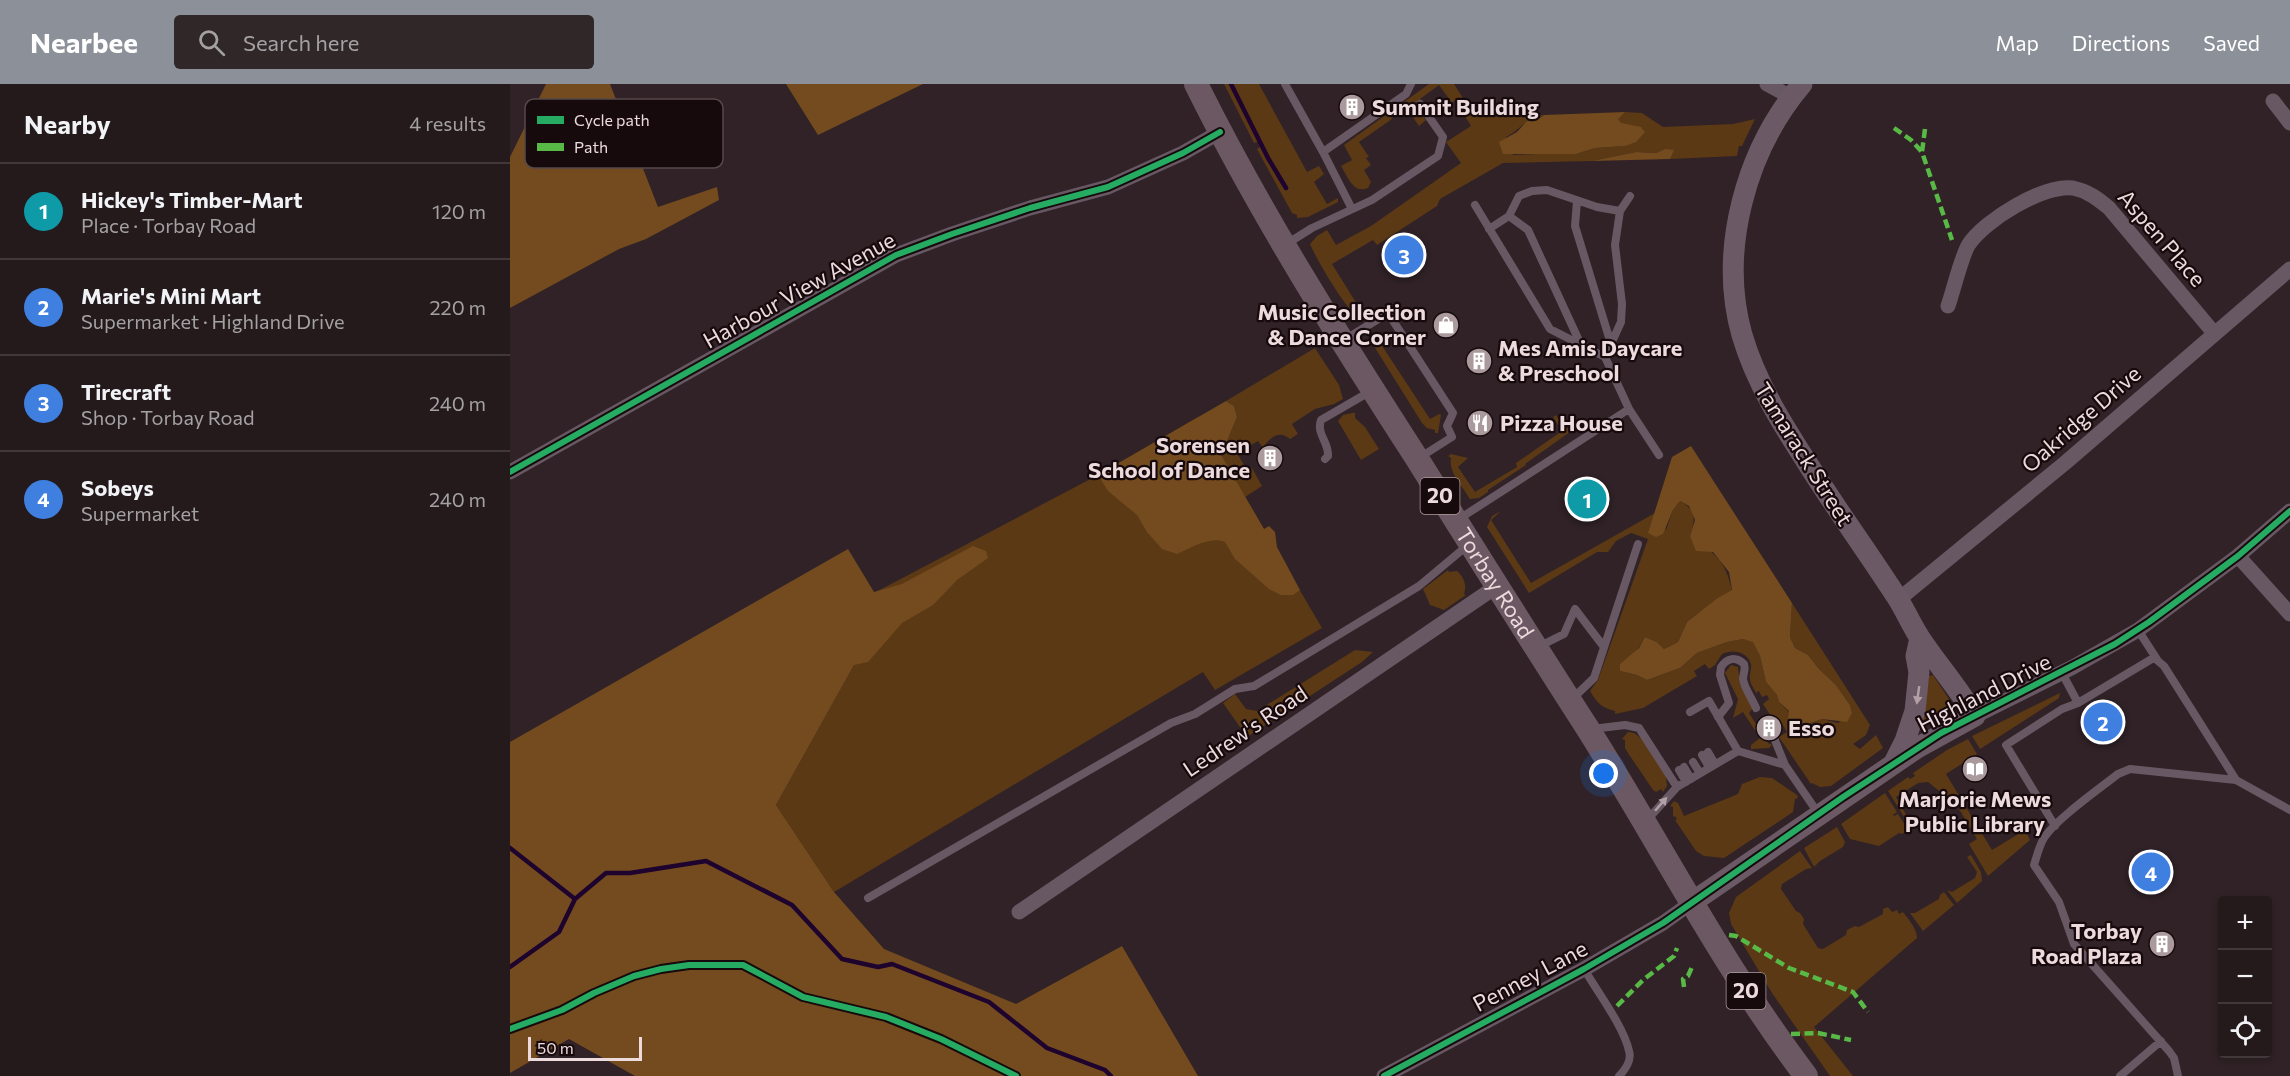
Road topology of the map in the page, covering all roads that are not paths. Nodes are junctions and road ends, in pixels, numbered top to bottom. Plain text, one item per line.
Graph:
1 (1196, 84) edge
2 (1285, 84) edge
3 (1411, 84) edge
4 (1767, 84) edge
5 (1796, 91) edge
6 (2273, 101) dead end
7 (1420, 104) dead end
8 (2290, 123) edge
9 (1220, 132) junction
10 (1323, 152) junction
11 (1630, 196) dead end
12 (1577, 201) junction
13 (1475, 206) dead end
14 (1352, 209) junction
15 (1620, 211) junction
16 (1509, 216) junction
17 (1489, 230) junction
18 (1284, 246) junction
19 (2290, 269) edge
20 (1948, 306) dead end
21 (2214, 333) junction
22 (1342, 342) junction
23 (1611, 344) junction
24 (1581, 345) junction
25 (1605, 357) junction
26 (1372, 391) junction
27 (1629, 409) junction
28 (1659, 455) dead end
29 (1325, 459) dead end
30 (1417, 460) junction
31 (510, 472) edge
32 (2290, 511) edge
33 (1455, 521) junction
34 (1470, 544) junction
35 (1638, 544) dead end
36 (2238, 556) junction
37 (1497, 586) junction
38 (1898, 600) junction
39 (2290, 614) edge
40 (2138, 630) junction
41 (1920, 638) junction
42 (1604, 647) junction
43 (1536, 648) junction
44 (2155, 657) junction
45 (2062, 673) junction
46 (1570, 702) junction
47 (2079, 703) junction
48 (1756, 708) dead end
49 (1690, 712) dead end
50 (1975, 716) junction
51 (1718, 717) junction
52 (1588, 729) junction
53 (1774, 738) dead end
54 (1738, 751) junction
55 (1705, 754) dead end
56 (1693, 762) dead end
57 (1785, 765) junction
58 (1893, 765) junction
59 (1712, 766) junction
60 (1682, 768) dead end
61 (1700, 773) junction
62 (1688, 780) junction
63 (2236, 780) junction
64 (1677, 787) junction
65 (2290, 810) edge
66 (1819, 814) junction
67 (1646, 822) junction
68 (2055, 826) junction
69 (868, 898) dead end
70 (1691, 903) junction
71 (1018, 912) dead end
72 (1584, 969) junction
73 (2161, 1041) junction
74 (1384, 1076) edge
75 (1619, 1076) edge
76 (1806, 1076) edge
77 (2120, 1076) edge
78 (2178, 1076) edge

1 - 9 main road, Torbay Road / 20
2 - 10 lane
3 - 10 lane
4 - 5 street
5 - 38 street, Tamarack Street
6 - 8 street
7 - 14 lane
9 - 18 main road, Torbay Road / 20
9 - 31 street, Harbour View Avenue
10 - 14 lane
11 - 15 lane
12 - 15 lane
12 - 16 lane
12 - 23 lane
13 - 17 lane
14 - 18 lane
15 - 23 lane
16 - 17 lane
16 - 24 lane
17 - 24 lane
18 - 22 main road, Torbay Road / 20
19 - 21 street, Oakridge Drive
20 - 21 street, Aspen Place
21 - 38 street, Oakridge Drive
22 - 26 main road, Torbay Road / 20
22 - 30 lane
23 - 25 lane
24 - 25 lane
25 - 27 lane
26 - 29 lane
26 - 30 main road, Torbay Road / 20
27 - 28 lane
27 - 33 lane
30 - 33 main road, Torbay Road / 20
32 - 36 street, Highland Drive
33 - 34 main road, Torbay Road / 20
34 - 37 main road, Torbay Road / 20
34 - 69 lane
35 - 42 lane
36 - 39 street
36 - 40 street, Highland Drive
37 - 43 main road, Torbay Road / 20
37 - 71 street, Ledrew's Road
38 - 41 street, Tamarack Street
40 - 44 lane
40 - 45 street, Highland Drive
41 - 50 street, Tamarack Street
41 -> 58 street
42 - 43 lane
42 - 46 lane
43 - 46 main road, Torbay Road / 20
44 - 47 lane
44 - 63 lane
45 - 47 lane
45 - 50 street, Highland Drive
46 - 52 main road, Torbay Road / 20
47 - 68 lane
48 - 51 lane
49 - 51 lane
50 - 58 street, Highland Drive
51 - 54 lane
52 - 64 lane
52 - 67 main road, Torbay Road / 20
53 - 57 lane
54 - 57 lane
54 - 59 lane
55 - 59 lane
56 - 61 lane
57 - 66 lane
58 - 66 street, Highland Drive
59 - 61 lane
60 - 62 lane
61 - 62 lane
62 - 64 lane
63 - 65 lane
63 - 68 lane
67 -> 64 lane
66 - 70 street, Highland Drive
67 - 70 main road, Torbay Road / 20
68 - 73 lane
70 - 72 street, Penney Lane
70 - 76 main road, Torbay Road / 20
72 - 74 street, Penney Lane
72 - 75 lane
73 - 77 lane
73 - 78 lane

